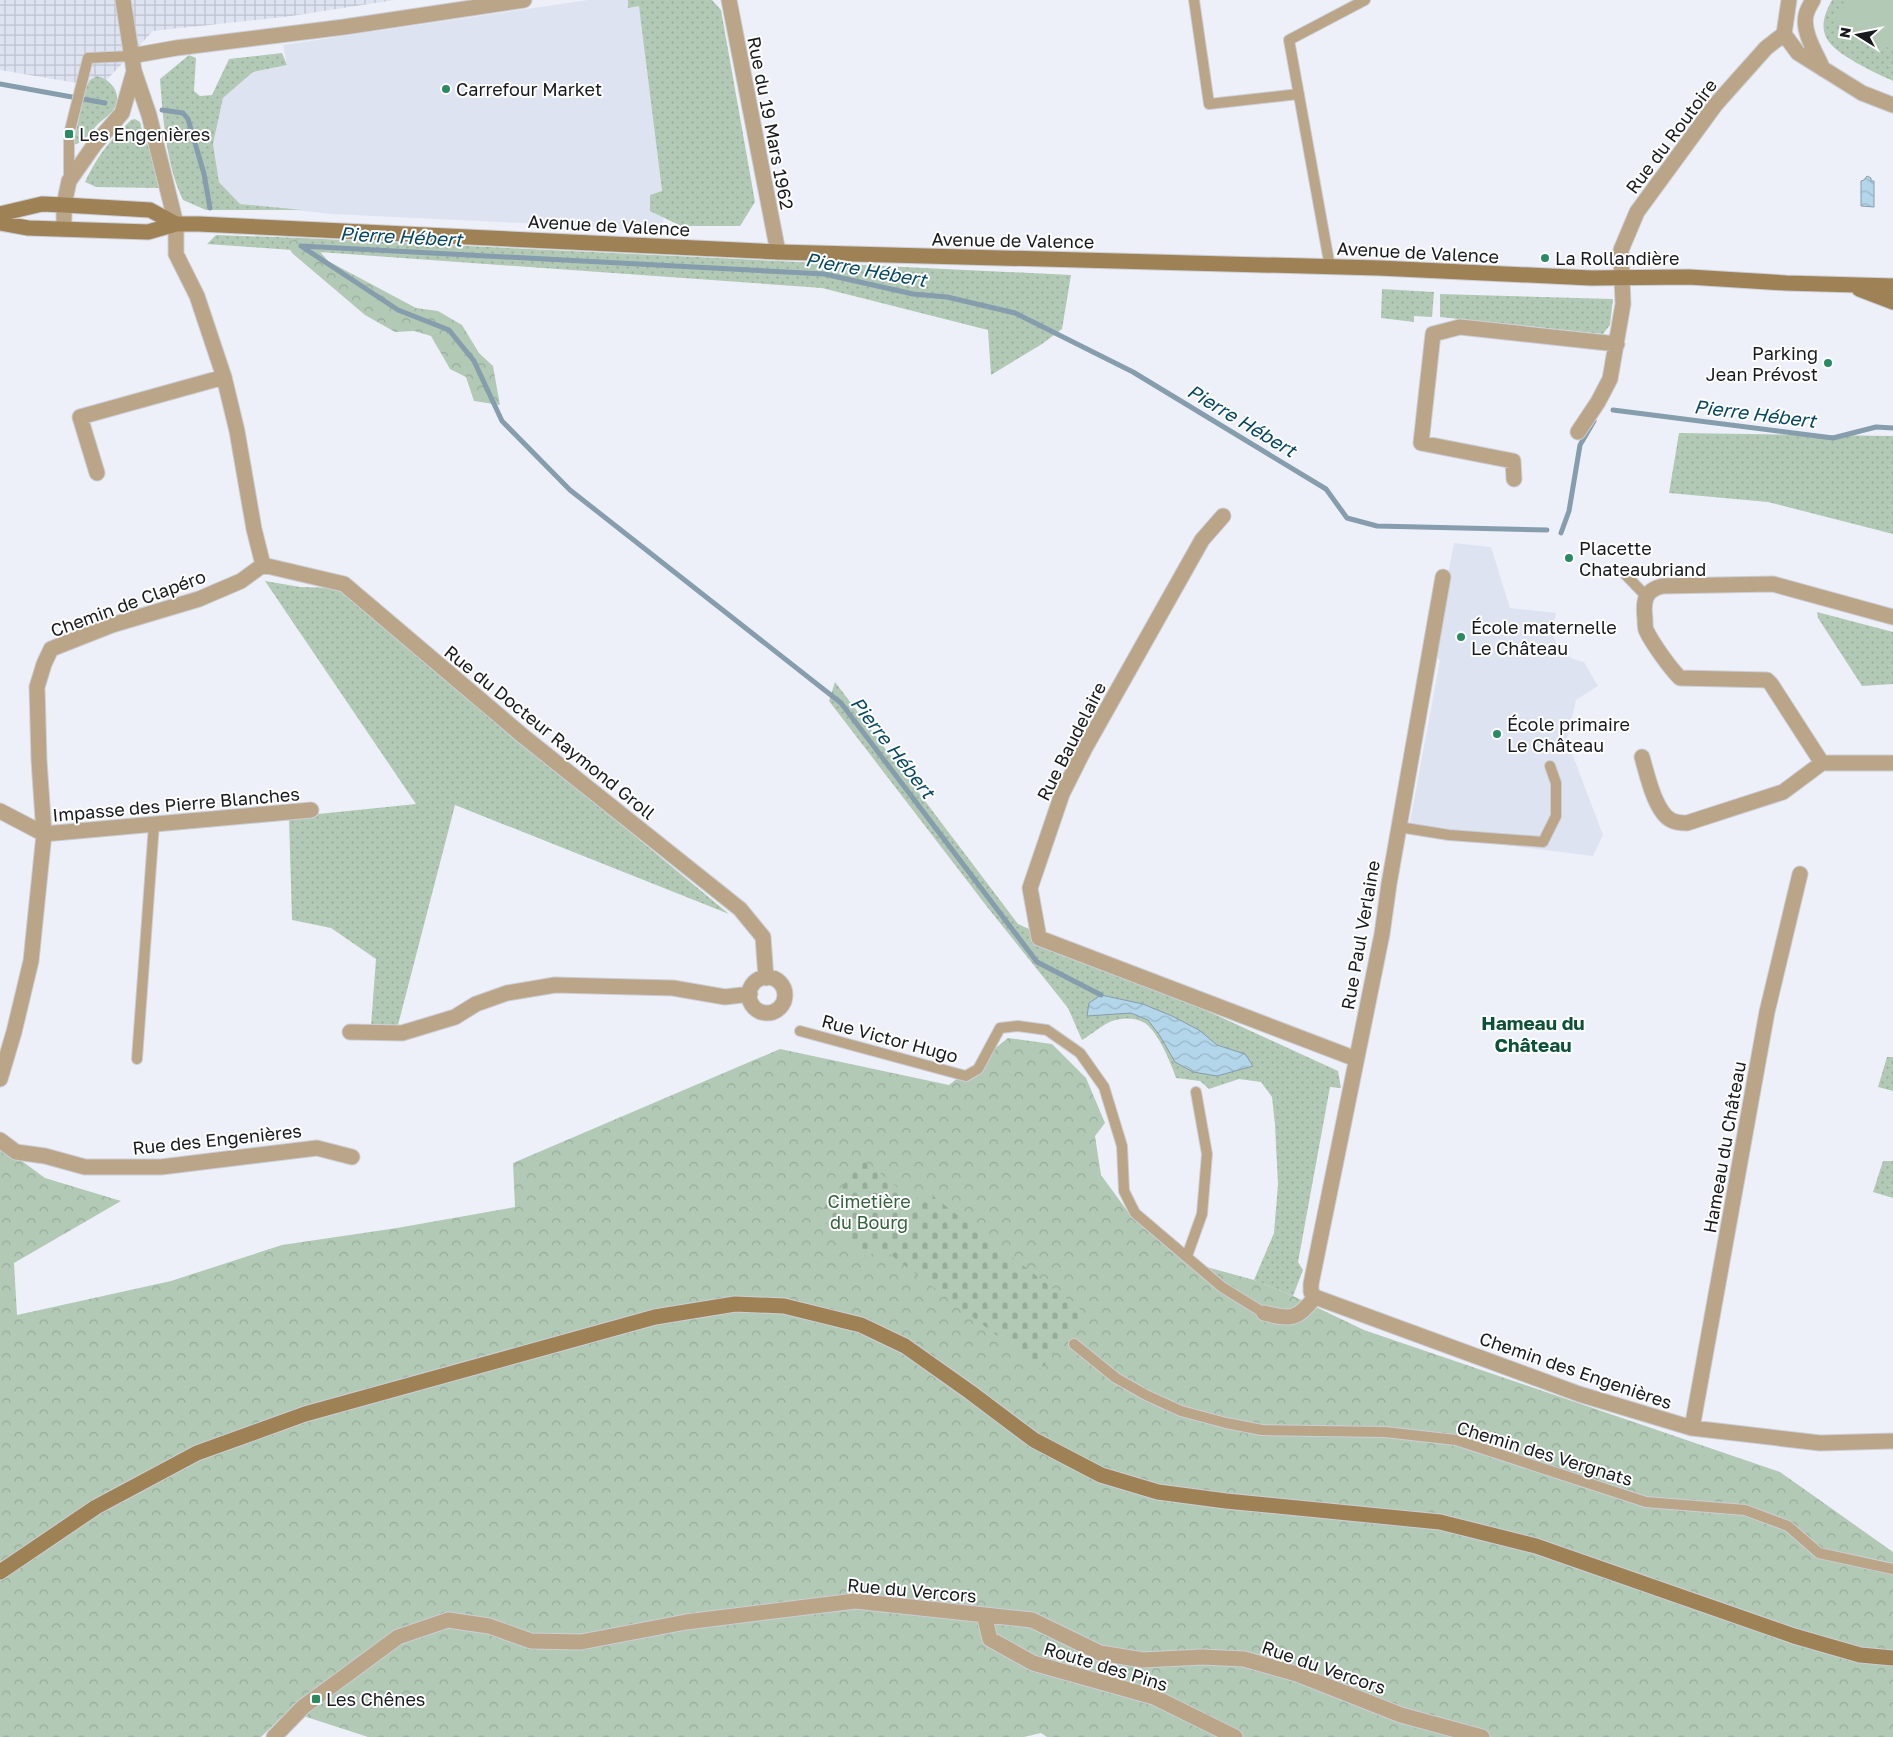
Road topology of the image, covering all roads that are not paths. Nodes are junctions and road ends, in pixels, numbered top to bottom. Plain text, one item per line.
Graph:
1 (123, 0) edge
2 (524, 0) edge
3 (729, 0) edge
4 (1194, 0) edge
5 (1365, 0) edge
6 (1789, 0) edge
7 (1813, 0) edge
8 (1784, 34) junction
9 (133, 64) junction
10 (1824, 69) junction
11 (1299, 94) junction
12 (1893, 105) edge
13 (122, 113) junction
14 (149, 115) junction
15 (69, 182) junction
16 (64, 205) junction
17 (0, 214) edge
18 (0, 223) edge
19 (176, 224) junction
20 (64, 229) junction
21 (778, 252) junction
22 (1330, 267) junction
23 (1623, 278) junction
24 (1849, 285) junction
25 (1893, 286) edge
26 (1893, 302) edge
27 (1616, 344) junction
28 (224, 377) junction
29 (1578, 432) dead end
30 (97, 473) dead end
31 (1514, 478) dead end
32 (1224, 516) dead end
33 (263, 565) junction
34 (1622, 571) dead end
35 (1443, 577) dead end
36 (1646, 596) junction
37 (1893, 617) edge
38 (1642, 757) dead end
39 (1822, 763) junction
40 (1893, 763) edge
41 (1550, 766) dead end
42 (311, 810) dead end
43 (0, 811) edge
44 (154, 824) junction
45 (1399, 827) junction
46 (44, 834) junction
47 (1800, 874) dead end
48 (766, 978) junction
49 (750, 994) junction
50 (800, 1031) dead end
51 (350, 1032) dead end
52 (137, 1059) dead end
53 (1356, 1059) junction
54 (0, 1078) edge
55 (1196, 1092) dead end
56 (0, 1140) edge
57 (352, 1158) dead end
58 (1187, 1256) junction
59 (1315, 1297) junction
60 (1264, 1313) joint
61 (1074, 1344) dead end
62 (1692, 1428) junction
63 (1893, 1441) edge
64 (1893, 1569) edge
65 (0, 1572) edge
66 (984, 1615) junction
67 (1893, 1658) edge
68 (274, 1737) edge
69 (1235, 1737) edge
70 (1482, 1737) edge

1 - 9 street
2 - 9 street
3 - 21 street, Rue du 19 Mars 1962
4 - 11 lane
5 - 11 lane
6 - 8 street
7 - 10 street
8 - 10 street
8 - 23 street, Rue du Routoire
9 - 13 street
9 - 14 street
9 - 15 lane
10 - 12 street
11 - 22 lane
13 - 14 street
13 - 15 street
14 - 19 street
15 - 16 street
16 - 17 main road, Avenue de Valence
16 - 19 main road, Avenue de Valence
16 - 20 street
18 - 20 main road, Avenue de Valence
19 - 20 main road, Avenue de Valence
19 - 21 main road, Avenue de Valence
19 - 28 street
21 - 22 main road, Avenue de Valence
22 - 23 main road, Avenue de Valence
23 - 24 main road, Avenue de Valence
23 - 27 street, Rue du Routoire
24 - 25 main road, Avenue de Valence
24 - 26 main road, Avenue de Valence
27 - 29 street, Rue du Routoire
27 - 31 street
28 - 30 street
28 - 33 street
32 - 53 street, Rue Baudelaire
33 - 46 street, Chemin de Clapéro
33 - 48 street, Rue du Docteur Raymond Groll
34 - 36 lane
35 - 45 street, Rue Paul Verlaine
36 - 37 street
36 - 39 street
38 - 39 street
39 - 40 street
41 - 45 lane
42 - 44 street, Impasse des Pierre Blanches
43 - 46 street
44 - 46 street, Impasse des Pierre Blanches
44 - 52 lane
45 - 53 street, Rue Paul Verlaine
46 - 54 street, Chemin de Clapéro
47 - 62 street, Hameau du Château
48 - 49 street
48 - 49 street
49 - 51 street
50 - 58 lane, Rue Victor Hugo
53 - 59 street, Rue Paul Verlaine
55 - 58 lane
56 - 57 street, Rue des Engenières
58 - 60 lane, Rue Victor Hugo
59 - 60 street
59 - 62 street, Chemin des Engenières
61 - 64 lane, Chemin des Vergnats
62 - 63 street, Chemin des Engenières
65 - 67 main road
66 - 68 street, Rue du Vercors
66 - 69 street, Route des Pins
66 - 70 street, Rue du Vercors

